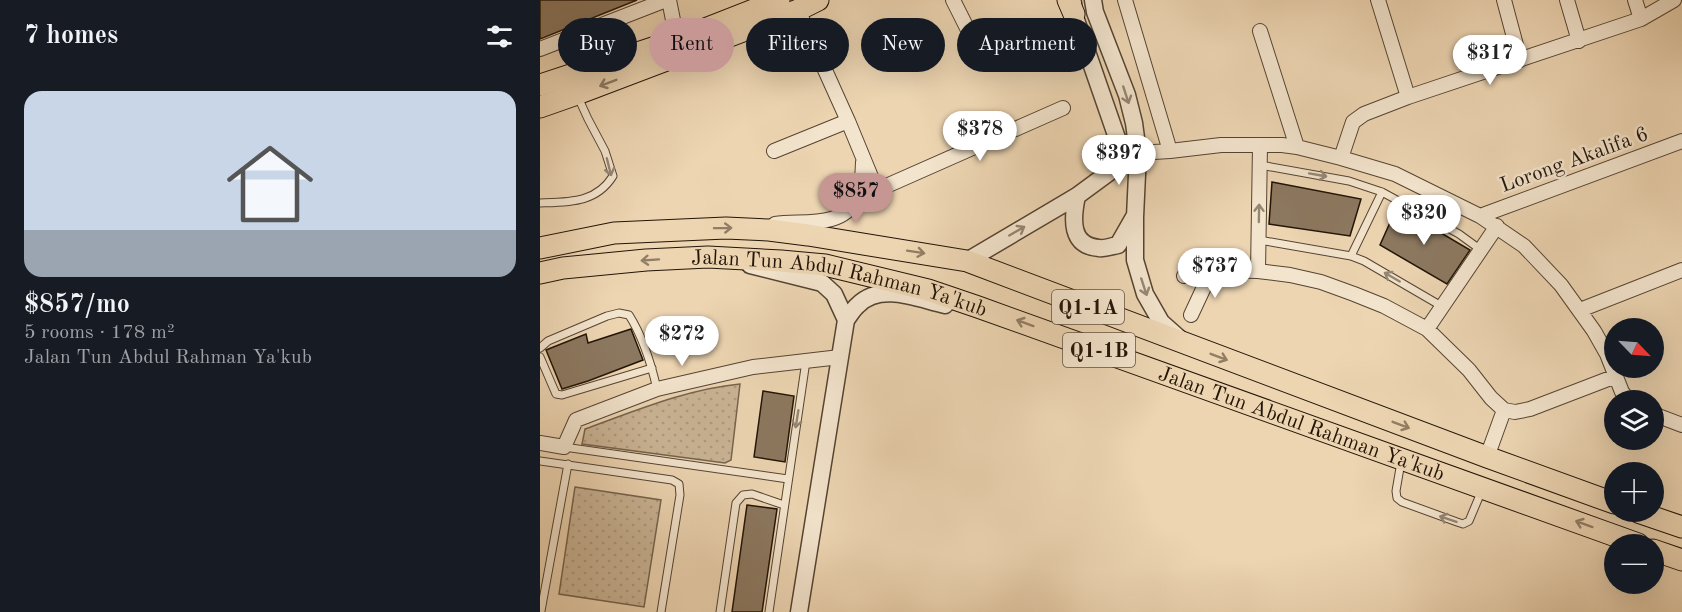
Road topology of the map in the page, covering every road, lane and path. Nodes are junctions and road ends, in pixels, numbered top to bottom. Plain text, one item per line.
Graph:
1 (668, 0) edge
2 (818, 0) edge
3 (953, 0) edge
4 (1093, 0) edge
5 (1125, 0) edge
6 (1378, 0) edge
7 (1504, 0) edge
8 (1567, 0) edge
9 (1635, 0) edge
10 (1674, 0) edge
11 (778, 4) edge
12 (1072, 5) edge
13 (672, 18) edge
14 (962, 18) edge
15 (1641, 19) junction
16 (734, 20) edge
17 (1260, 30) dead end
18 (1579, 41) junction
19 (540, 49) edge
20 (649, 49) edge
21 (1520, 60) junction
22 (540, 85) edge
23 (577, 94) junction
24 (1408, 97) junction
25 (540, 107) edge
26 (1063, 108) dead end
27 (848, 121) junction
28 (1682, 141) edge
29 (1260, 146) junction
30 (1297, 147) junction
31 (774, 151) dead end
32 (1170, 151) junction
33 (1138, 153) junction
34 (862, 154) junction
35 (1341, 158) junction
36 (1260, 165) junction
37 (1382, 192) junction
38 (1077, 196) junction
39 (540, 202) edge
40 (1480, 216) junction
41 (1135, 217) junction
42 (1497, 226) junction
43 (769, 230) junction
44 (1259, 240) junction
45 (540, 248) edge
46 (1481, 250) junction
47 (1351, 256) junction
48 (735, 258) junction
49 (967, 261) junction
50 (1212, 270) junction
51 (1682, 270) edge
52 (1258, 271) junction
53 (540, 273) edge
54 (1184, 276) dead end
55 (978, 307) junction
56 (1443, 307) junction
57 (1580, 310) junction
58 (1191, 315) dead end
59 (846, 320) junction
60 (1427, 328) junction
61 (1186, 345) junction
62 (540, 348) edge
63 (1604, 349) edge
64 (540, 357) edge
65 (840, 357) junction
66 (806, 361) junction
67 (652, 368) junction
68 (1611, 378) edge
69 (657, 389) junction
70 (1504, 410) junction
71 (1664, 418) edge
72 (1682, 425) edge
73 (540, 443) edge
74 (564, 447) junction
75 (1487, 457) junction
76 (1401, 459) junction
77 (540, 461) edge
78 (568, 465) junction
79 (788, 479) junction
80 (1483, 488) junction
81 (1604, 499) edge
82 (784, 505) junction
83 (1664, 521) edge
84 (1682, 527) edge
85 (1610, 534) edge
86 (1664, 554) edge
87 (1682, 560) edge
88 (540, 610) edge
89 (551, 612) edge
90 (661, 612) edge
91 (720, 612) edge
92 (769, 612) edge
93 (799, 612) edge

1 - 13 street
1 - 19 street
2 - 11 main road
3 - 14 street
4 -> 33 street
5 - 32 street
6 - 24 street
7 - 21 street
8 - 18 street
9 - 15 street
10 - 15 street
11 - 16 main road
11 -> 23 main road
11 - 27 street
12 - 38 street
15 - 18 street
17 - 30 street
18 - 21 street
20 - 22 main road
21 - 24 street
23 - 25 main road
23 -> 39 lane
24 - 35 street
26 - 34 street
27 - 31 street
27 - 34 street
28 - 40 street, Lorong Akalifa 6
29 - 30 street
29 - 32 street
29 - 36 street
30 - 35 street
32 - 33 street
33 - 41 street
34 - 43 street
35 - 40 street
36 -> 37 lane
44 -> 36 street
37 - 46 lane
37 - 47 lane
38 - 41 street
49 -> 38 street
40 - 42 street
41 -> 61 street
42 - 46 street
42 - 57 street
45 -> 43 main road, Jalan Tun Abdul Rahman Ya'kub / Q1-1A
43 -> 49 main road, Jalan Tun Abdul Rahman Ya'kub / Q1-1A
44 - 47 lane
44 - 52 street
46 - 56 street
56 -> 47 lane
48 -> 53 main road, Jalan Tun Abdul Rahman Ya'kub / Q1-1B
48 - 55 main road, Jalan Tun Abdul Rahman Ya'kub / Q1-1B
48 - 59 street
49 - 61 main road, Jalan Tun Abdul Rahman Ya'kub / Q1-1A
50 - 52 street
50 - 54 street
50 - 58 street
51 - 57 street
52 - 60 street
55 - 59 street
76 -> 55 main road, Jalan Tun Abdul Rahman Ya'kub / Q1-1B
56 - 60 street
57 - 63 street
59 - 65 street
60 - 70 street
61 -> 75 main road, Jalan Tun Abdul Rahman Ya'kub / Q1-1A
62 - 67 lane
64 - 67 lane
65 - 66 street
65 - 93 street
66 - 69 street
66 -> 79 lane
67 - 69 lane
68 - 70 street
69 - 74 street
70 - 75 street
71 - 72 street
73 - 74 street
74 - 79 lane
75 - 81 main road, Jalan Tun Abdul Rahman Ya'kub / Q1-1A
76 - 80 main road, Jalan Tun Abdul Rahman Ya'kub / Q1-1B
80 -> 76 lane
77 - 78 lane
78 - 88 lane
78 - 90 lane
79 - 82 lane
85 -> 80 main road, Jalan Tun Abdul Rahman Ya'kub / Q1-1B
82 - 91 lane
82 - 92 lane
83 - 84 main road
86 - 87 main road
88 - 89 lane

